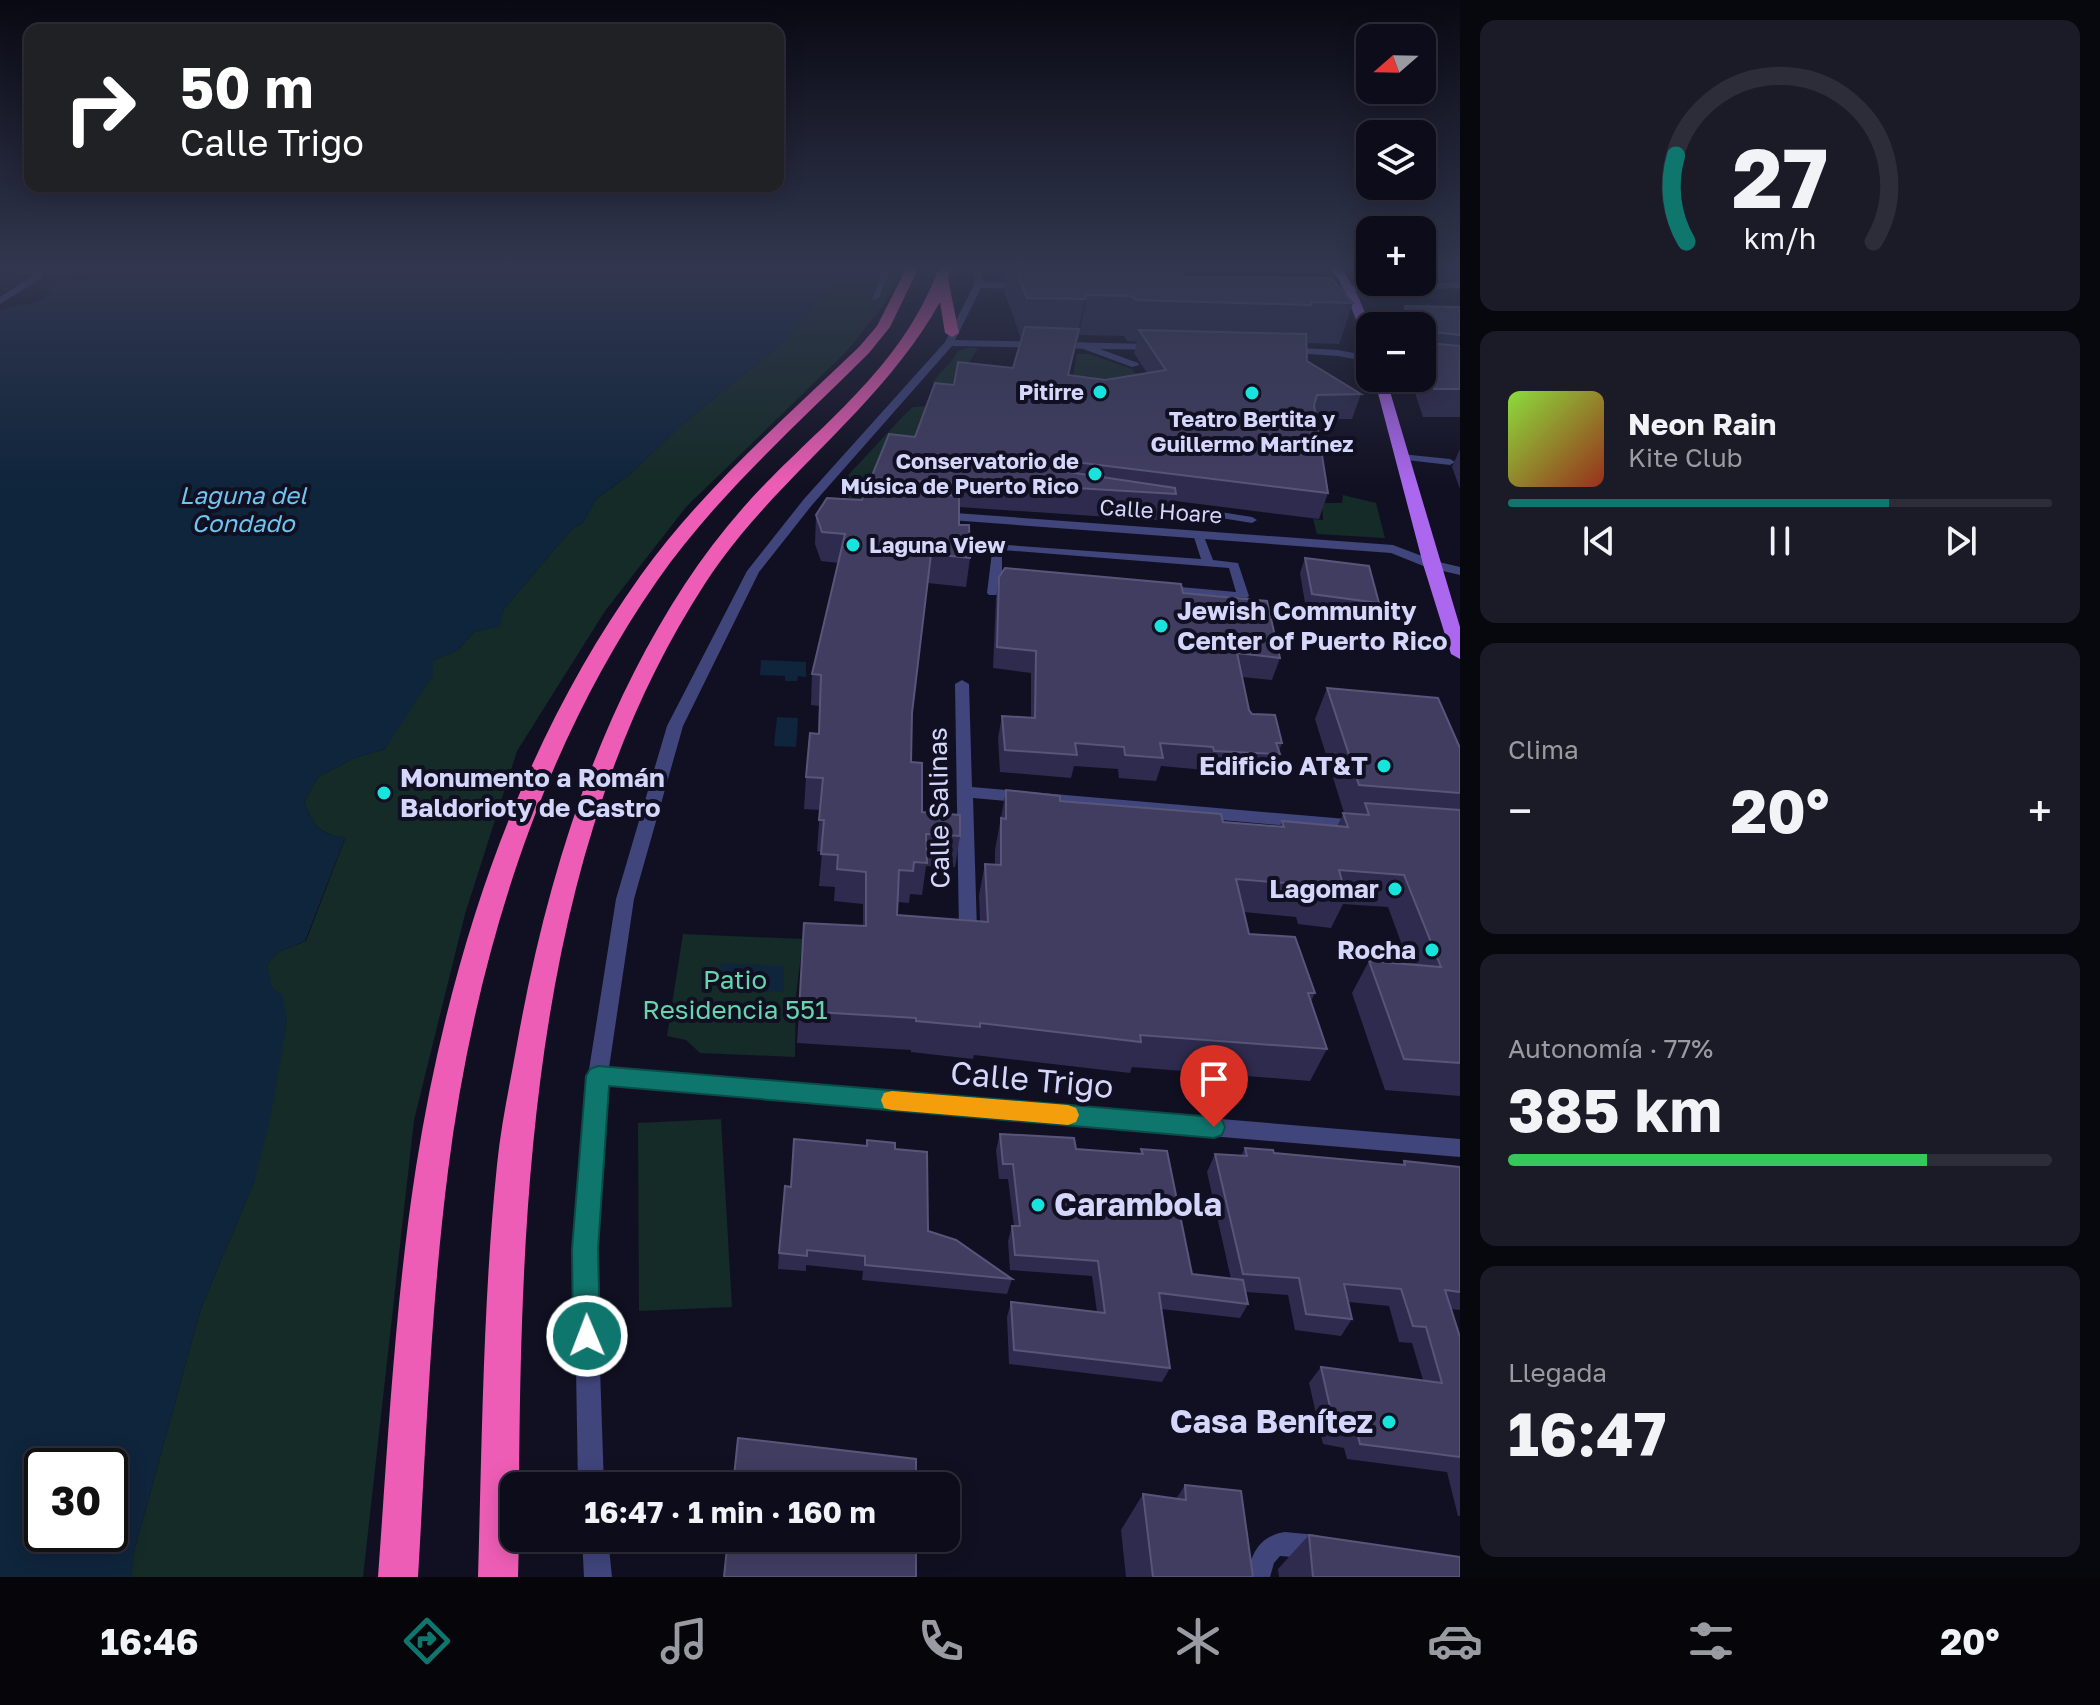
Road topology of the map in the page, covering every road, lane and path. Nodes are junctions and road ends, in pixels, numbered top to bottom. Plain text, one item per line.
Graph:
1 (950, 338) edge
2 (873, 339) edge
3 (910, 339) edge
4 (961, 339) edge
5 (1081, 345) junction
6 (1171, 347) edge
7 (1275, 350) edge
8 (1356, 356) edge
9 (1135, 365) dead end
10 (1384, 392) edge
11 (1401, 457) junction
12 (1450, 462) dead end
13 (1139, 503) edge
14 (932, 516) edge
15 (1198, 534) junction
16 (1258, 538) junction
17 (1208, 562) junction
18 (1431, 564) junction
19 (1460, 571) edge
20 (996, 574) junction
21 (993, 593) dead end
22 (1460, 654) edge
23 (962, 684) dead end
24 (965, 792) junction
25 (1383, 828) edge
26 (968, 931) edge
27 (598, 1076) junction
28 (1460, 1148) edge
29 (591, 1472) edge
30 (1337, 1550) edge
31 (596, 1552) edge
32 (398, 1577) edge
33 (498, 1577) edge
34 (598, 1577) edge
35 (1258, 1577) edge

1 - 27 street
2 - 32 highway
3 - 33 highway
4 - 5 street
5 - 6 street
5 - 9 lane
7 - 8 street
10 - 11 main road
11 - 12 lane
11 - 18 main road
13 - 16 lane
14 - 15 street, Calle Hoare
15 - 16 street, Calle Hoare
15 - 17 lane
16 - 18 street, Calle Hoare
17 - 20 lane
17 - 20 lane
18 - 19 street, Calle Hoare
18 - 22 main road
20 - 21 lane
23 - 24 street, Calle Salinas
24 - 25 street
24 - 26 street, Calle Salinas
27 - 28 street, Calle Trigo
27 - 29 street
30 - 35 lane
31 - 34 street

